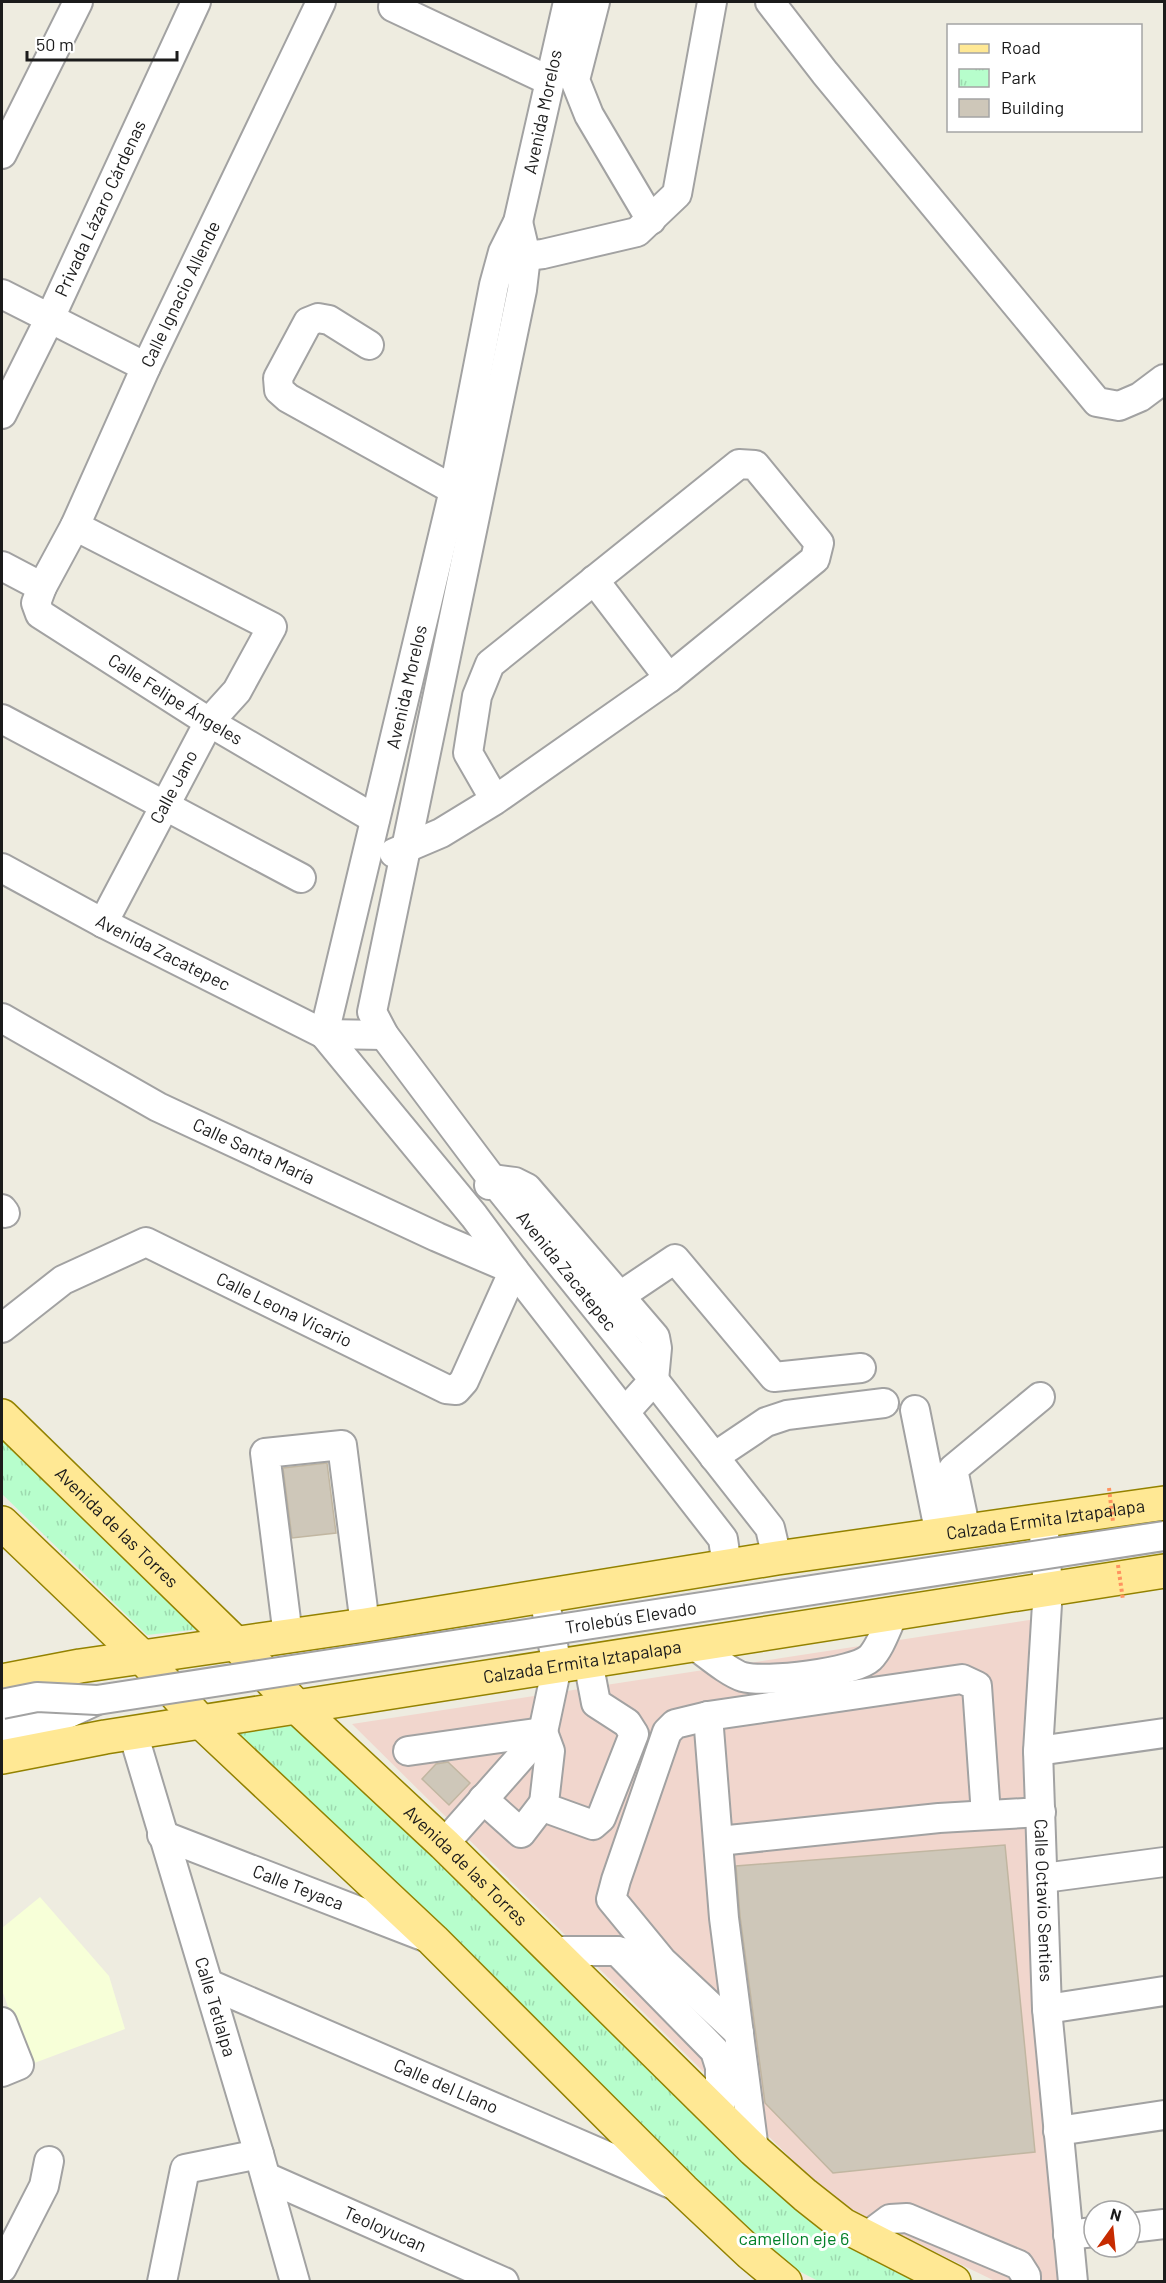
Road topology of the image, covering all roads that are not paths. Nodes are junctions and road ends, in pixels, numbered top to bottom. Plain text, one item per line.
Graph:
1 (78, 2) edge
2 (196, 2) edge
3 (321, 2) edge
4 (595, 2) edge
5 (712, 2) edge
6 (770, 2) edge
7 (561, 4) edge
8 (393, 7) dead end
9 (550, 81) junction
10 (2, 154) edge
11 (651, 220) junction
12 (514, 254) junction
13 (2, 294) edge
14 (50, 318) junction
15 (482, 339) junction
16 (369, 345) dead end
17 (511, 346) junction
18 (146, 367) junction
19 (1164, 379) edge
20 (2, 414) edge
21 (454, 490) junction
22 (75, 526) junction
23 (2, 566) edge
24 (594, 580) junction
25 (42, 587) junction
26 (669, 678) junction
27 (2, 719) edge
28 (208, 722) junction
29 (495, 800) junction
30 (165, 806) junction
31 (375, 819) junction
32 (406, 848) junction
33 (364, 865) junction
34 (2, 868) edge
35 (302, 878) dead end
36 (103, 923) junction
37 (2, 1018) edge
38 (324, 1034) junction
39 (384, 1035) junction
40 (492, 1179) junction
41 (474, 1215) junction
42 (437, 1237) junction
43 (514, 1270) junction
44 (620, 1296) junction
45 (2, 1328) edge
46 (861, 1368) dead end
47 (654, 1380) junction
48 (1040, 1397) dead end
49 (884, 1403) dead end
50 (915, 1410) dead end
51 (625, 1412) junction
52 (2, 1416) edge
53 (714, 1456) junction
54 (1164, 1503) edge
55 (1043, 1520) junction
56 (2, 1523) edge
57 (953, 1533) junction
58 (1164, 1536) edge
59 (777, 1558) junction
60 (727, 1566) junction
61 (1164, 1571) edge
62 (1048, 1588) junction
63 (544, 1597) junction
64 (894, 1613) junction
65 (365, 1625) junction
66 (288, 1636) junction
67 (236, 1644) junction
68 (693, 1644) junction
69 (142, 1657) junction
70 (573, 1663) junction
71 (2, 1681) edge
72 (817, 1688) junction
73 (97, 1700) junction
74 (2, 1704) edge
75 (297, 1707) junction
76 (708, 1716) junction
77 (201, 1722) junction
78 (2, 1731) edge
79 (543, 1732) junction
80 (133, 1733) junction
81 (1164, 1733) edge
82 (1038, 1751) junction
83 (408, 1752) dead end
84 (2, 1757) edge
85 (483, 1799) junction
86 (544, 1803) junction
87 (1041, 1812) junction
88 (986, 1815) junction
89 (162, 1835) junction
90 (719, 1841) junction
91 (444, 1844) junction
92 (1164, 1862) edge
93 (1044, 1878) junction
94 (433, 1940) junction
95 (552, 1951) junction
96 (617, 1951) junction
97 (662, 1961) junction
98 (209, 1984) junction
99 (692, 1989) junction
100 (1164, 1991) edge
101 (1047, 2009) junction
102 (2, 2022) edge
103 (691, 2027) junction
104 (739, 2033) junction
105 (10, 2068) edge
106 (1164, 2115) edge
107 (720, 2116) junction
108 (1058, 2131) junction
109 (754, 2150) junction
110 (50, 2161) dead end
111 (263, 2165) junction
112 (683, 2190) junction
113 (1164, 2224) edge
114 (1142, 2227) edge
115 (1081, 2234) edge
116 (866, 2237) junction
117 (2, 2268) edge
118 (162, 2282) edge
119 (295, 2282) edge
120 (504, 2282) edge
121 (786, 2282) edge
122 (954, 2282) edge
123 (1026, 2282) edge
124 (1073, 2282) edge

1 - 10 street
2 - 14 street, Privada Lázaro Cárdenas
3 - 18 street, Calle Ignacio Allende
4 - 11 street
5 - 11 street
6 - 19 street
7 - 9 street, Avenida Morelos
8 - 9 street
9 - 12 street, Avenida Morelos
11 - 12 street
12 - 15 street, Avenida Morelos
12 - 17 street, Avenida Morelos
13 - 14 street
14 - 18 street
14 - 20 street, Privada Lázaro Cárdenas
15 - 17 street
15 - 21 street, Avenida Morelos
16 - 21 street
17 - 32 street, Avenida Morelos
18 - 22 street, Calle Ignacio Allende
21 - 31 street, Avenida Morelos
22 - 25 street, Calle Ignacio Allende
22 - 28 street, Calle Jano
23 - 25 street
24 - 26 street
24 - 26 street
24 - 29 street
25 - 28 street, Calle Felipe Ángeles
26 - 29 street
27 - 30 street
28 - 30 street, Calle Jano
28 - 31 street, Calle Felipe Ángeles
29 - 32 street
30 - 35 street
30 - 36 street, Calle Jano
31 - 33 street, Avenida Morelos
32 - 33 street
32 - 39 street, Avenida Morelos
33 - 38 street, Avenida Morelos
34 - 36 street, Avenida Zacatepec
36 - 38 street, Avenida Zacatepec
37 - 42 street, Calle Santa María
38 - 39 street, Avenida Zacatepec
38 - 41 street, Avenida Zacatepec
39 - 40 street, Avenida Zacatepec
40 - 41 street
40 - 44 street
40 - 47 street, Avenida Zacatepec
41 - 42 street
41 - 43 street, Avenida Zacatepec
42 - 43 street, Calle Santa María
43 - 45 street, Calle Leona Vicario
43 - 51 street, Avenida Zacatepec
44 - 46 street
44 - 47 street
47 - 51 street
47 - 53 street, Avenida Zacatepec
48 - 57 street
49 - 53 street
50 - 57 street
51 - 60 street, Avenida Zacatepec
52 - 67 main road, Avenida de las Torres
53 - 59 street, Avenida Zacatepec
54 - 55 main road, Calzada Ermita Iztapalapa
55 - 57 main road, Calzada Ermita Iztapalapa
55 - 62 street, Calle Octavio Senties
56 - 69 main road
57 - 59 main road, Calzada Ermita Iztapalapa
58 - 73 street, Trolebús Elevado, bridge
59 - 60 main road, Calzada Ermita Iztapalapa
60 - 63 main road, Calzada Ermita Iztapalapa
61 - 62 main road, Calzada Ermita Iztapalapa
62 - 64 main road, Calzada Ermita Iztapalapa
62 - 82 street, Calle Octavio Senties
63 - 65 main road, Calzada Ermita Iztapalapa
63 - 70 street
64 - 68 main road, Calzada Ermita Iztapalapa
64 - 72 street
65 - 66 main road, Calzada Ermita Iztapalapa
65 - 66 street
66 - 67 main road, Calzada Ermita Iztapalapa
67 - 69 main road, Calzada Ermita Iztapalapa
67 - 75 main road, Avenida de las Torres
68 - 70 main road, Calzada Ermita Iztapalapa
68 - 72 street
69 - 71 main road, Calzada Ermita Iztapalapa
69 - 77 main road
70 - 75 main road, Calzada Ermita Iztapalapa
70 - 79 street
70 - 86 street
72 - 76 street
72 - 88 street
73 - 74 street, Trolebús Elevado, bridge
73 - 78 street, Trolebús Elevado
75 - 77 main road, Calzada Ermita Iztapalapa
75 - 91 main road, Avenida de las Torres
76 - 90 street
76 - 97 street
77 - 80 main road, Calzada Ermita Iztapalapa
77 - 94 main road
79 - 83 street
79 - 85 street
79 - 86 street
80 - 84 main road, Calzada Ermita Iztapalapa
80 - 89 street, Calle Tetlalpa
81 - 82 street
82 - 87 street, Calle Octavio Senties
85 - 86 street
85 - 91 street
87 - 88 street
87 - 93 street, Calle Octavio Senties
88 - 90 street
89 - 94 street, Calle Teyaca
89 - 98 street, Calle Tetlalpa
90 - 104 street
91 - 95 main road, Avenida de las Torres
92 - 93 street
93 - 101 street, Calle Octavio Senties
94 - 112 main road
95 - 96 street
95 - 107 main road, Avenida de las Torres
96 - 97 street
96 - 103 street
97 - 99 street
98 - 111 street, Calle Tetlalpa
98 - 112 street, Calle del Llano
99 - 103 street
99 - 104 street
100 - 101 street
101 - 108 street, Calle Octavio Senties
102 - 105 street
103 - 107 street
104 - 109 street
106 - 108 street
107 - 109 main road, Avenida de las Torres
108 - 115 street, Calle Octavio Senties
109 - 116 main road, Avenida de las Torres
110 - 117 street
111 - 118 street
111 - 119 street, Calle Tetlalpa
111 - 120 street, Teoloyucan
112 - 121 main road
113 - 114 street
115 - 124 street, Calle Octavio Senties
116 - 122 main road, Avenida de las Torres
116 - 123 street

